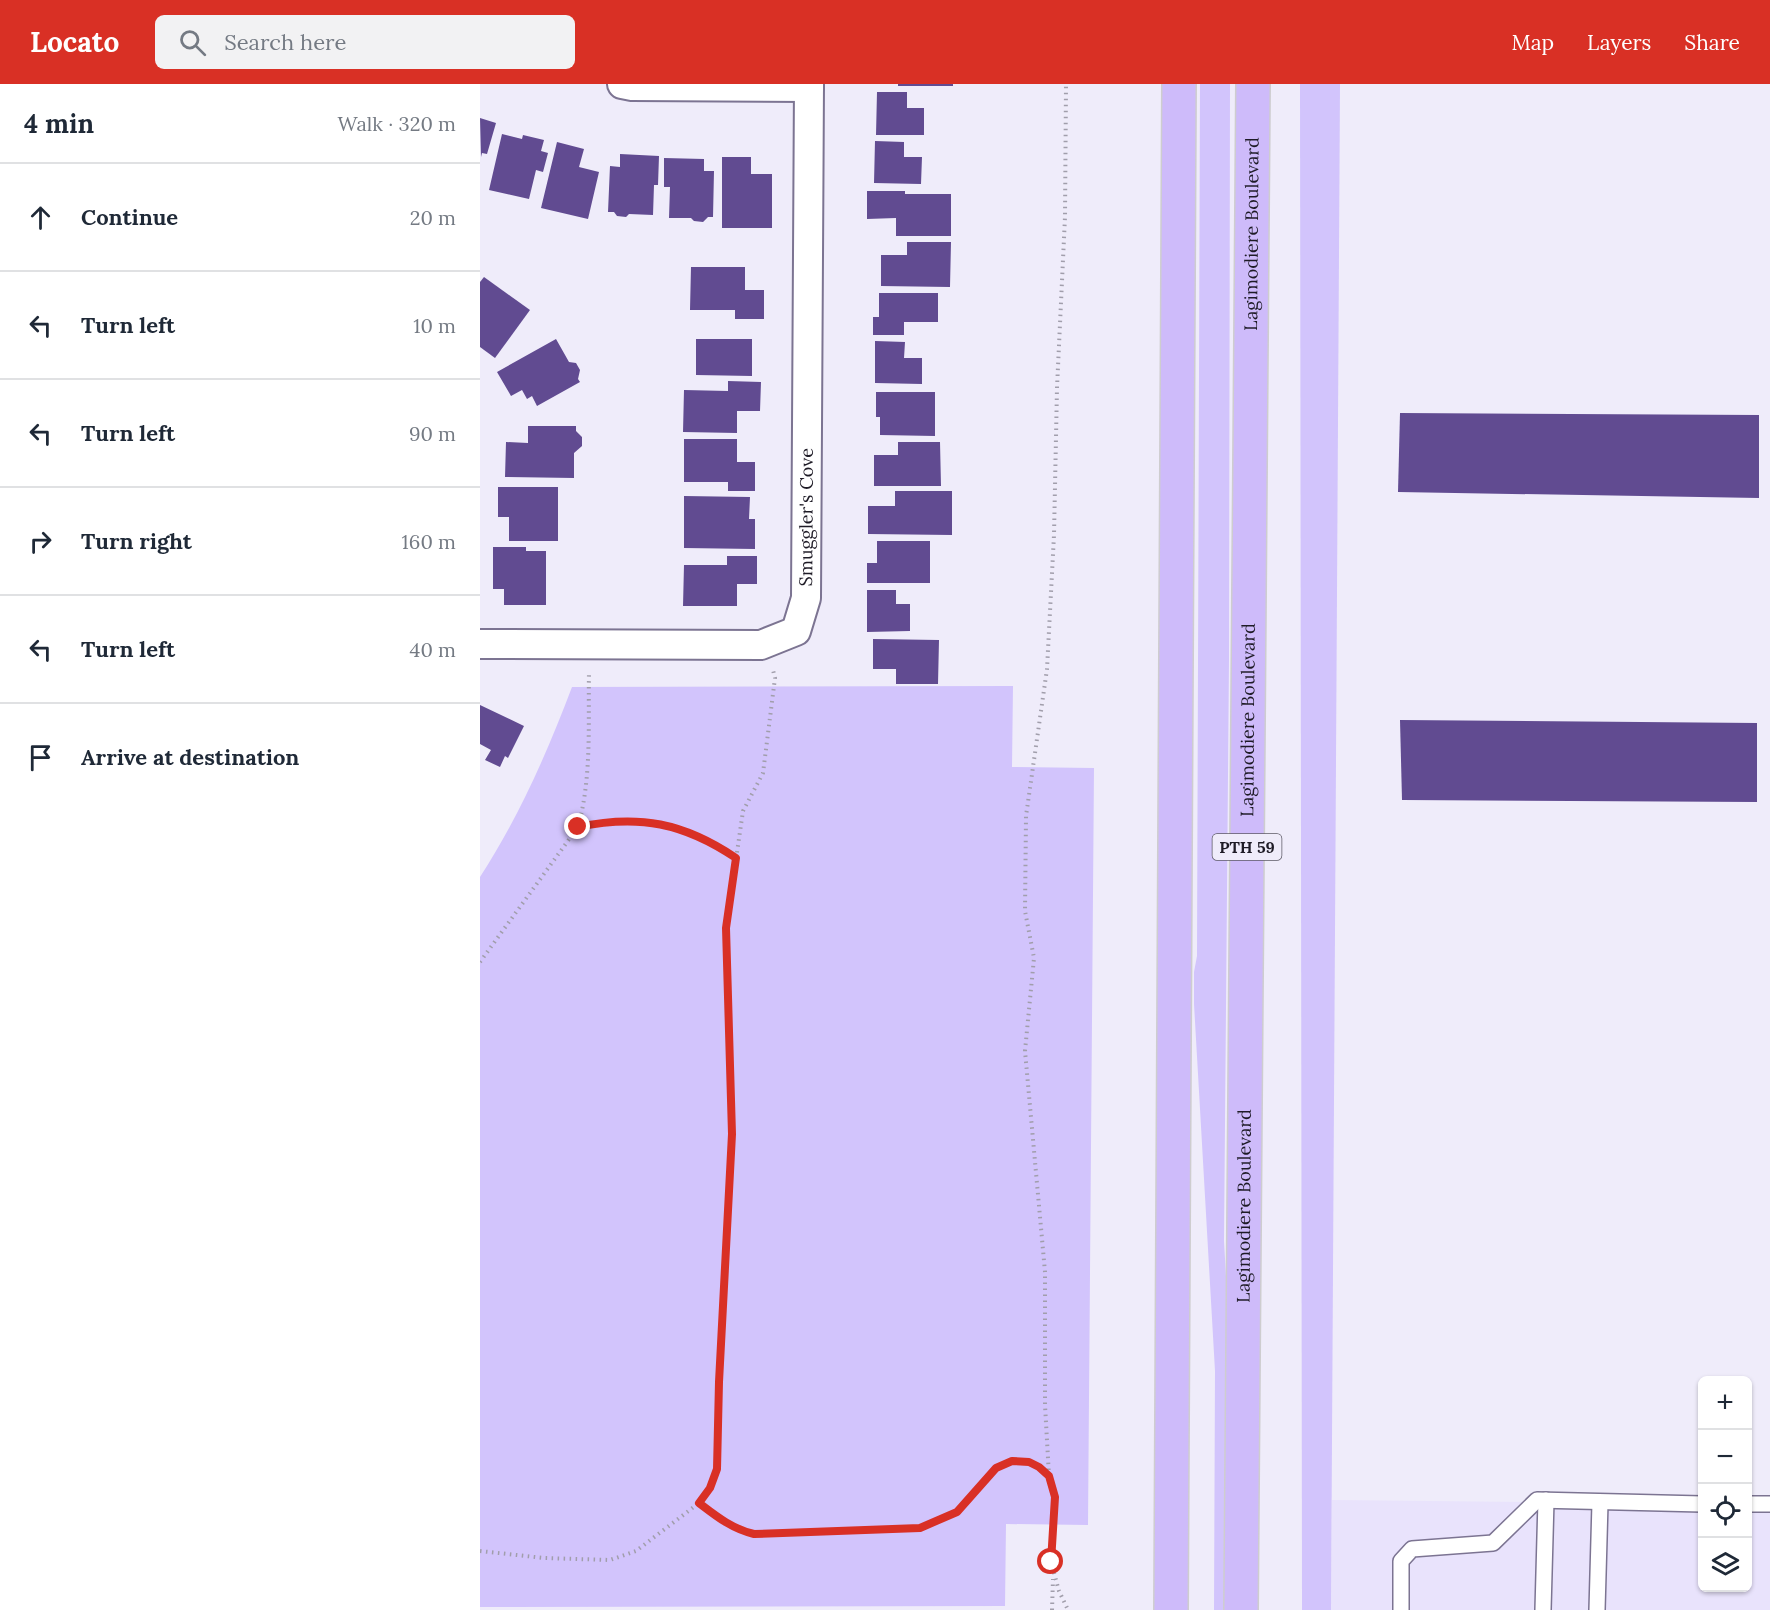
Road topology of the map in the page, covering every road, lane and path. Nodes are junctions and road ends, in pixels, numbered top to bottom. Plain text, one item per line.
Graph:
1 (622, 84) edge
2 (1066, 84) edge
3 (1179, 84) edge
4 (1253, 84) edge
5 (809, 86) edge
6 (769, 642) junction
7 (480, 644) edge
8 (589, 644) junction
9 (578, 827) junction
10 (736, 858) junction
11 (480, 962) edge
12 (1049, 1476) junction
13 (1546, 1500) junction
14 (699, 1503) junction
15 (1600, 1503) junction
16 (1698, 1504) edge
17 (1752, 1504) edge
18 (1770, 1504) edge
19 (480, 1551) edge
20 (1053, 1575) junction
21 (1052, 1610) edge
22 (1068, 1610) edge
23 (1170, 1610) edge
24 (1241, 1610) edge
25 (1401, 1610) edge
26 (1543, 1610) edge
27 (1598, 1610) edge

1 - 5 street
2 - 12 path
3 - 23 main road
4 - 24 main road, Lagimodiere Boulevard / PTH 59
5 - 6 street, Smuggler's Cove
6 - 8 street, Smuggler's Cove
6 - 10 path
7 - 8 street, Smuggler's Cove
8 - 9 path
9 - 10 path
9 - 11 path
10 - 14 path
12 - 14 path
12 - 20 path
13 - 15 lane
13 - 25 lane
13 - 26 lane
14 - 19 path
15 - 16 lane
15 - 27 lane
17 - 18 lane
20 - 21 path
20 - 22 path

